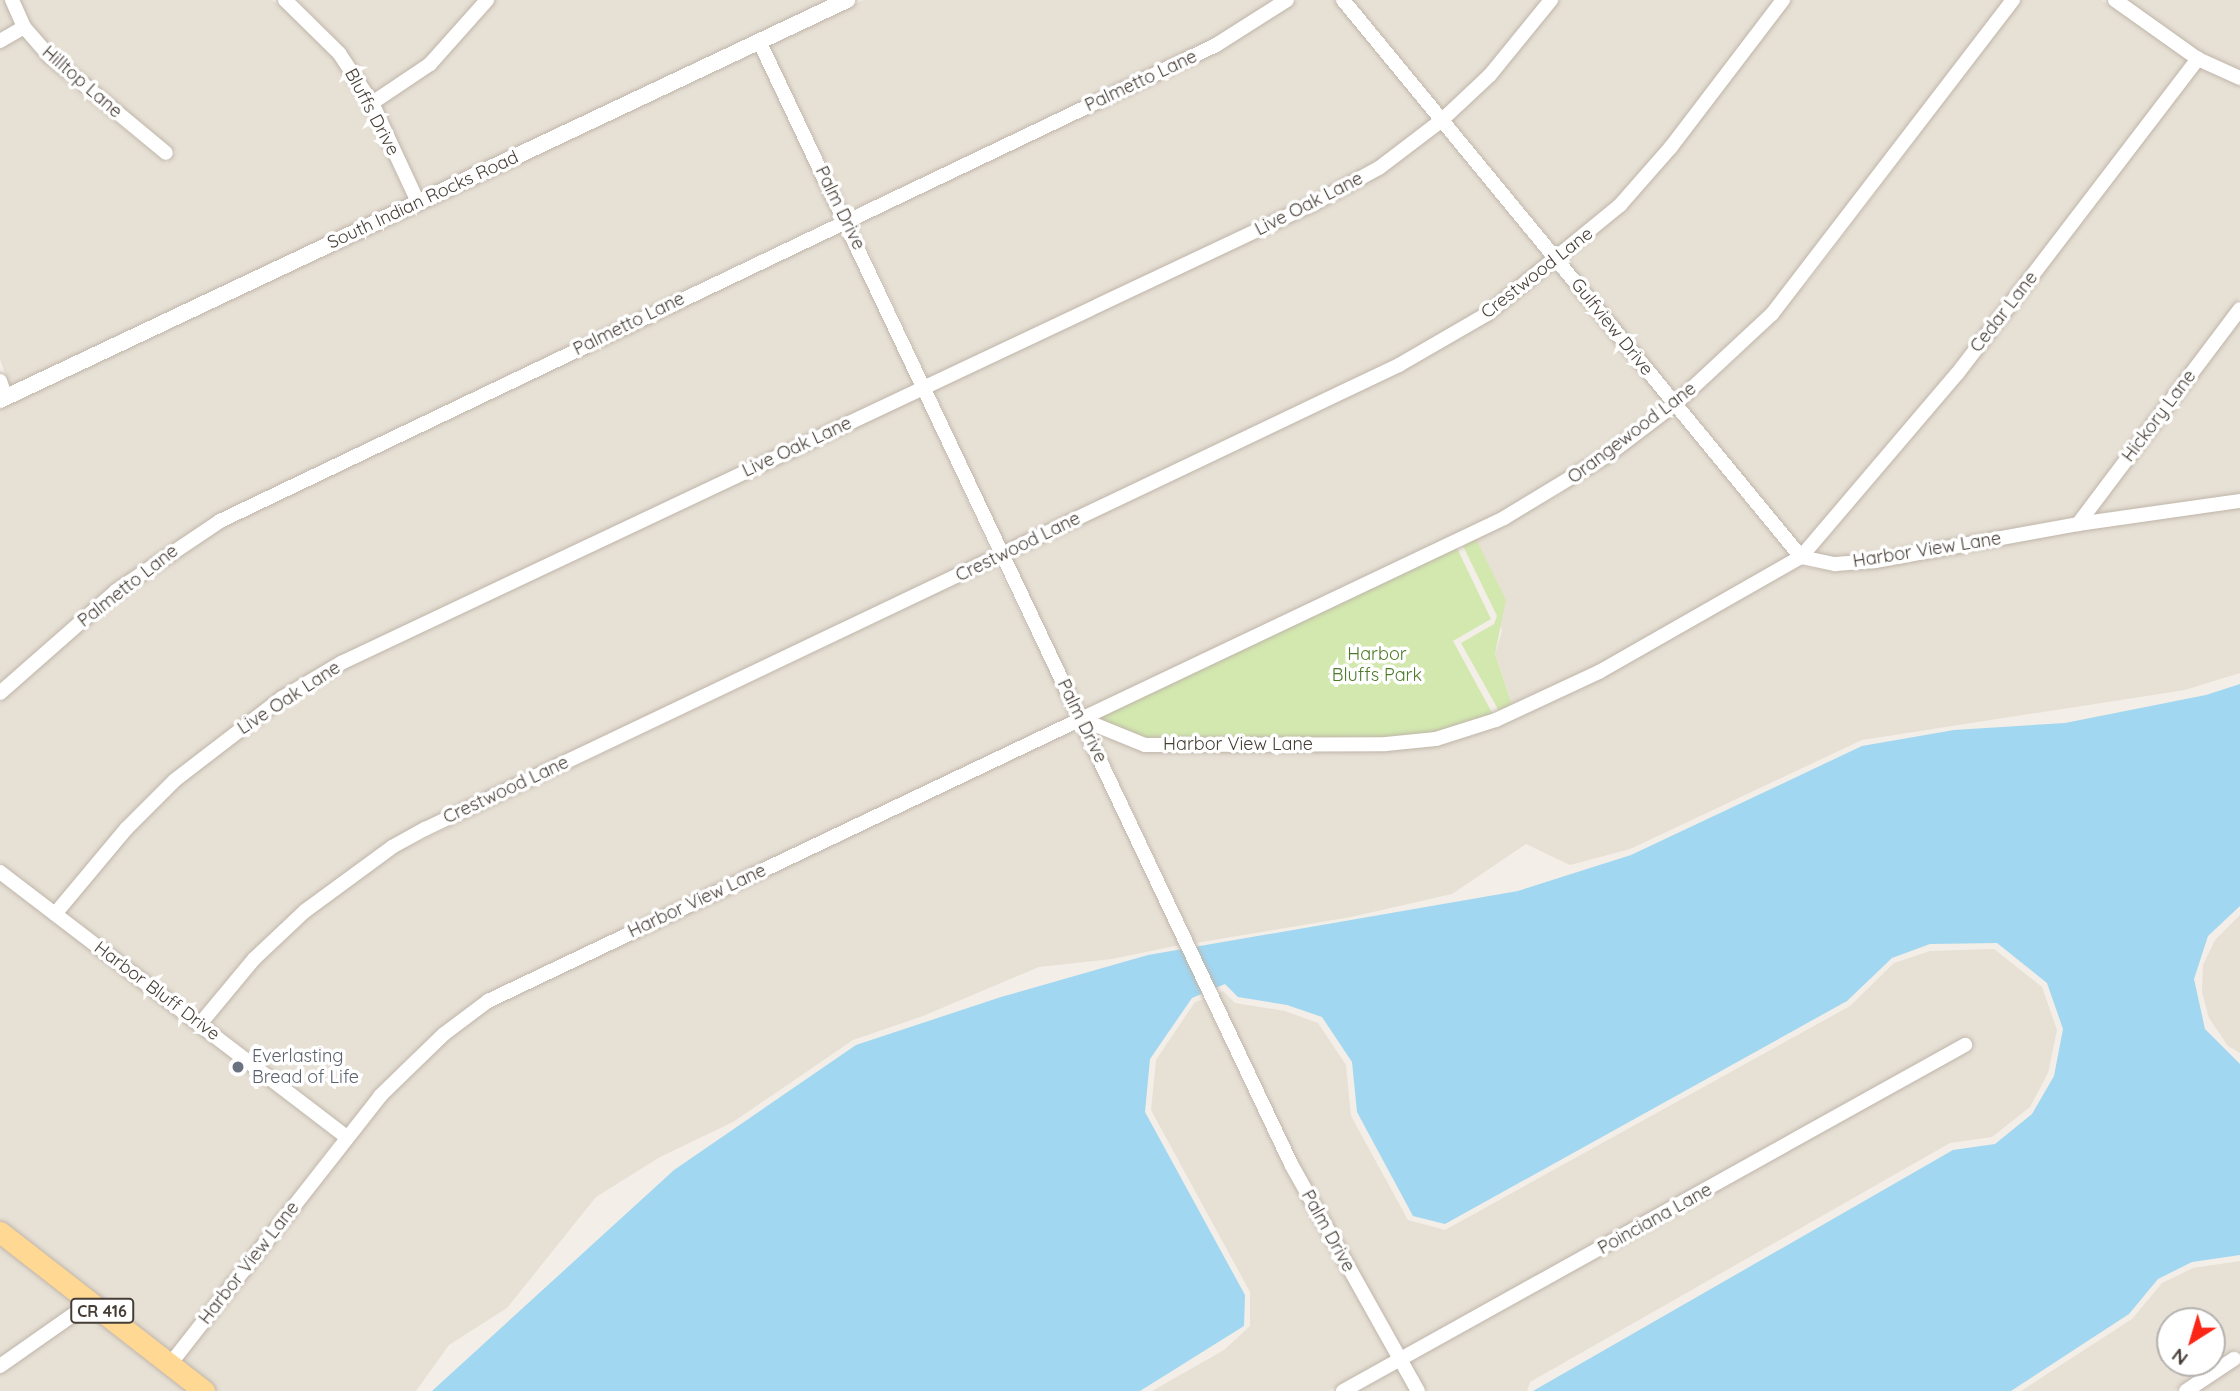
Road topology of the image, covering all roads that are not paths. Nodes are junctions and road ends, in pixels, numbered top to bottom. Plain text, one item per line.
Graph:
1 (12, 0) edge
2 (285, 0) edge
3 (486, 0) edge
4 (847, 0) edge
5 (1287, 0) edge
6 (1343, 0) edge
7 (1551, 0) edge
8 (1783, 0) edge
9 (2013, 0) edge
10 (2115, 0) edge
11 (24, 27) junction
12 (0, 41) edge
13 (760, 43) junction
14 (2198, 59) junction
15 (2240, 78) edge
16 (372, 103) junction
17 (1442, 120) junction
18 (166, 153) dead end
19 (418, 202) junction
20 (846, 220) junction
21 (1556, 259) junction
22 (2240, 309) edge
23 (0, 381) edge
24 (924, 387) junction
25 (3, 399) edge
26 (1675, 404) junction
27 (2240, 501) edge
28 (2078, 524) junction
29 (1000, 556) junction
30 (1801, 557) junction
31 (0, 693) edge
32 (1081, 719) junction
33 (0, 872) edge
34 (55, 914) junction
35 (200, 1024) junction
36 (1965, 1045) dead end
37 (346, 1137) junction
38 (0, 1232) edge
39 (91, 1302) junction
40 (2234, 1359) dead end
41 (1400, 1360) junction
42 (171, 1363) junction
43 (0, 1366) edge
44 (204, 1391) edge
45 (1343, 1391) edge
46 (1418, 1391) edge
47 (2186, 1391) edge

1 - 11 street, Hilltop Lane
2 - 16 street, Bluffs Drive
3 - 16 street
4 - 13 street, South Indian Rocks Road
5 - 20 street, Palmetto Lane
6 - 17 street, Gulfview Drive
7 - 17 street, Live Oak Lane
8 - 21 street, Crestwood Lane
9 - 26 street, Orangewood Lane
10 - 14 street
11 - 12 street
11 - 18 street, Hilltop Lane
13 - 19 street, South Indian Rocks Road
13 - 20 street, Palm Drive
14 - 15 street
14 - 30 street, Cedar Lane
16 - 19 street, Bluffs Drive
17 - 21 street, Gulfview Drive
17 - 24 street, Live Oak Lane
19 - 25 street, South Indian Rocks Road
20 - 24 street, Palm Drive
20 - 31 street, Palmetto Lane
21 - 26 street, Gulfview Drive
21 - 29 street, Crestwood Lane
22 - 28 street, Hickory Lane
23 - 25 street
24 - 29 street, Palm Drive
24 - 34 street, Live Oak Lane
26 - 30 street, Gulfview Drive
26 - 32 street, Orangewood Lane
27 - 28 street, Harbor View Lane
28 - 30 street, Harbor View Lane
29 - 32 street, Palm Drive
29 - 35 street, Crestwood Lane
30 - 32 street, Harbor View Lane
32 - 37 street, Harbor View Lane
32 - 41 street, Palm Drive
33 - 34 street, Harbor Bluff Drive
34 - 35 street, Harbor Bluff Drive
35 - 37 street, Harbor Bluff Drive
36 - 41 street, Poinciana Lane
37 - 42 street, Harbor View Lane
38 - 39 main road, CR 416
39 - 42 main road, CR 416
39 - 43 street
40 - 47 street
41 - 45 street, Poinciana Lane
41 - 46 street, Palm Drive
42 - 44 main road, CR 416

